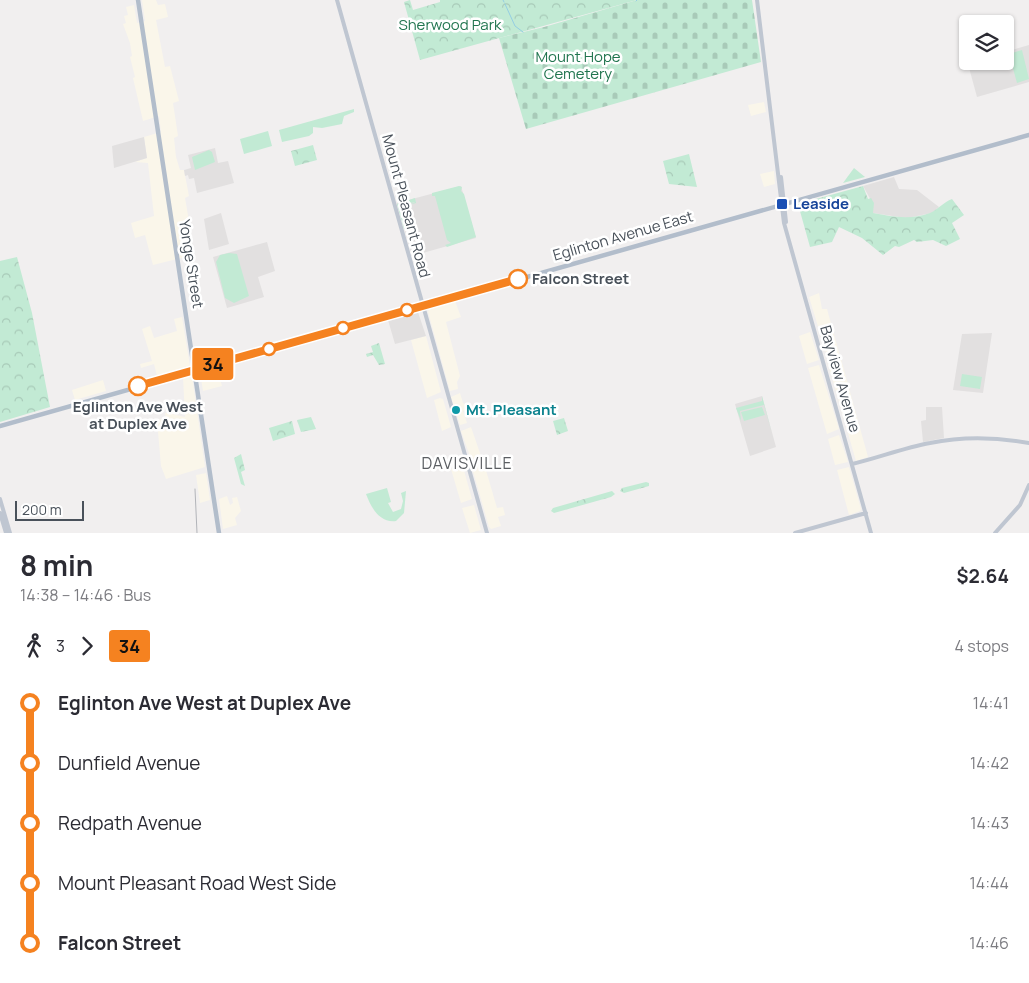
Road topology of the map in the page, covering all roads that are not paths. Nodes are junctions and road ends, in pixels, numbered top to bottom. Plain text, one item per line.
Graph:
1 (138, 0) edge
2 (337, 0) edge
3 (757, 0) edge
4 (1029, 135) edge
5 (783, 205) junction
6 (422, 306) junction
7 (195, 370) junction
8 (0, 426) edge
9 (1029, 444) edge
10 (852, 464) junction
11 (1029, 486) edge
12 (0, 499) edge
13 (0, 513) edge
14 (866, 513) junction
15 (6, 533) edge
16 (10, 533) edge
17 (219, 533) edge
18 (487, 533) edge
19 (795, 533) edge
20 (871, 533) edge
21 (995, 533) edge

1 - 7 main road, Yonge Street
2 - 6 main road, Mount Pleasant Road
3 - 5 main road, Bayview Avenue
4 - 5 main road, Eglinton Avenue East
5 - 6 main road, Eglinton Avenue East
5 - 10 main road, Bayview Avenue
6 - 7 main road, Eglinton Avenue East
6 - 18 main road, Mount Pleasant Road
7 - 8 main road, Eglinton Avenue East
7 - 17 main road, Yonge Street
9 - 10 main road
10 - 14 main road, Bayview Avenue
11 - 21 main road
12 - 16 main road
13 - 15 main road
14 - 19 main road
14 - 20 main road, Bayview Avenue

